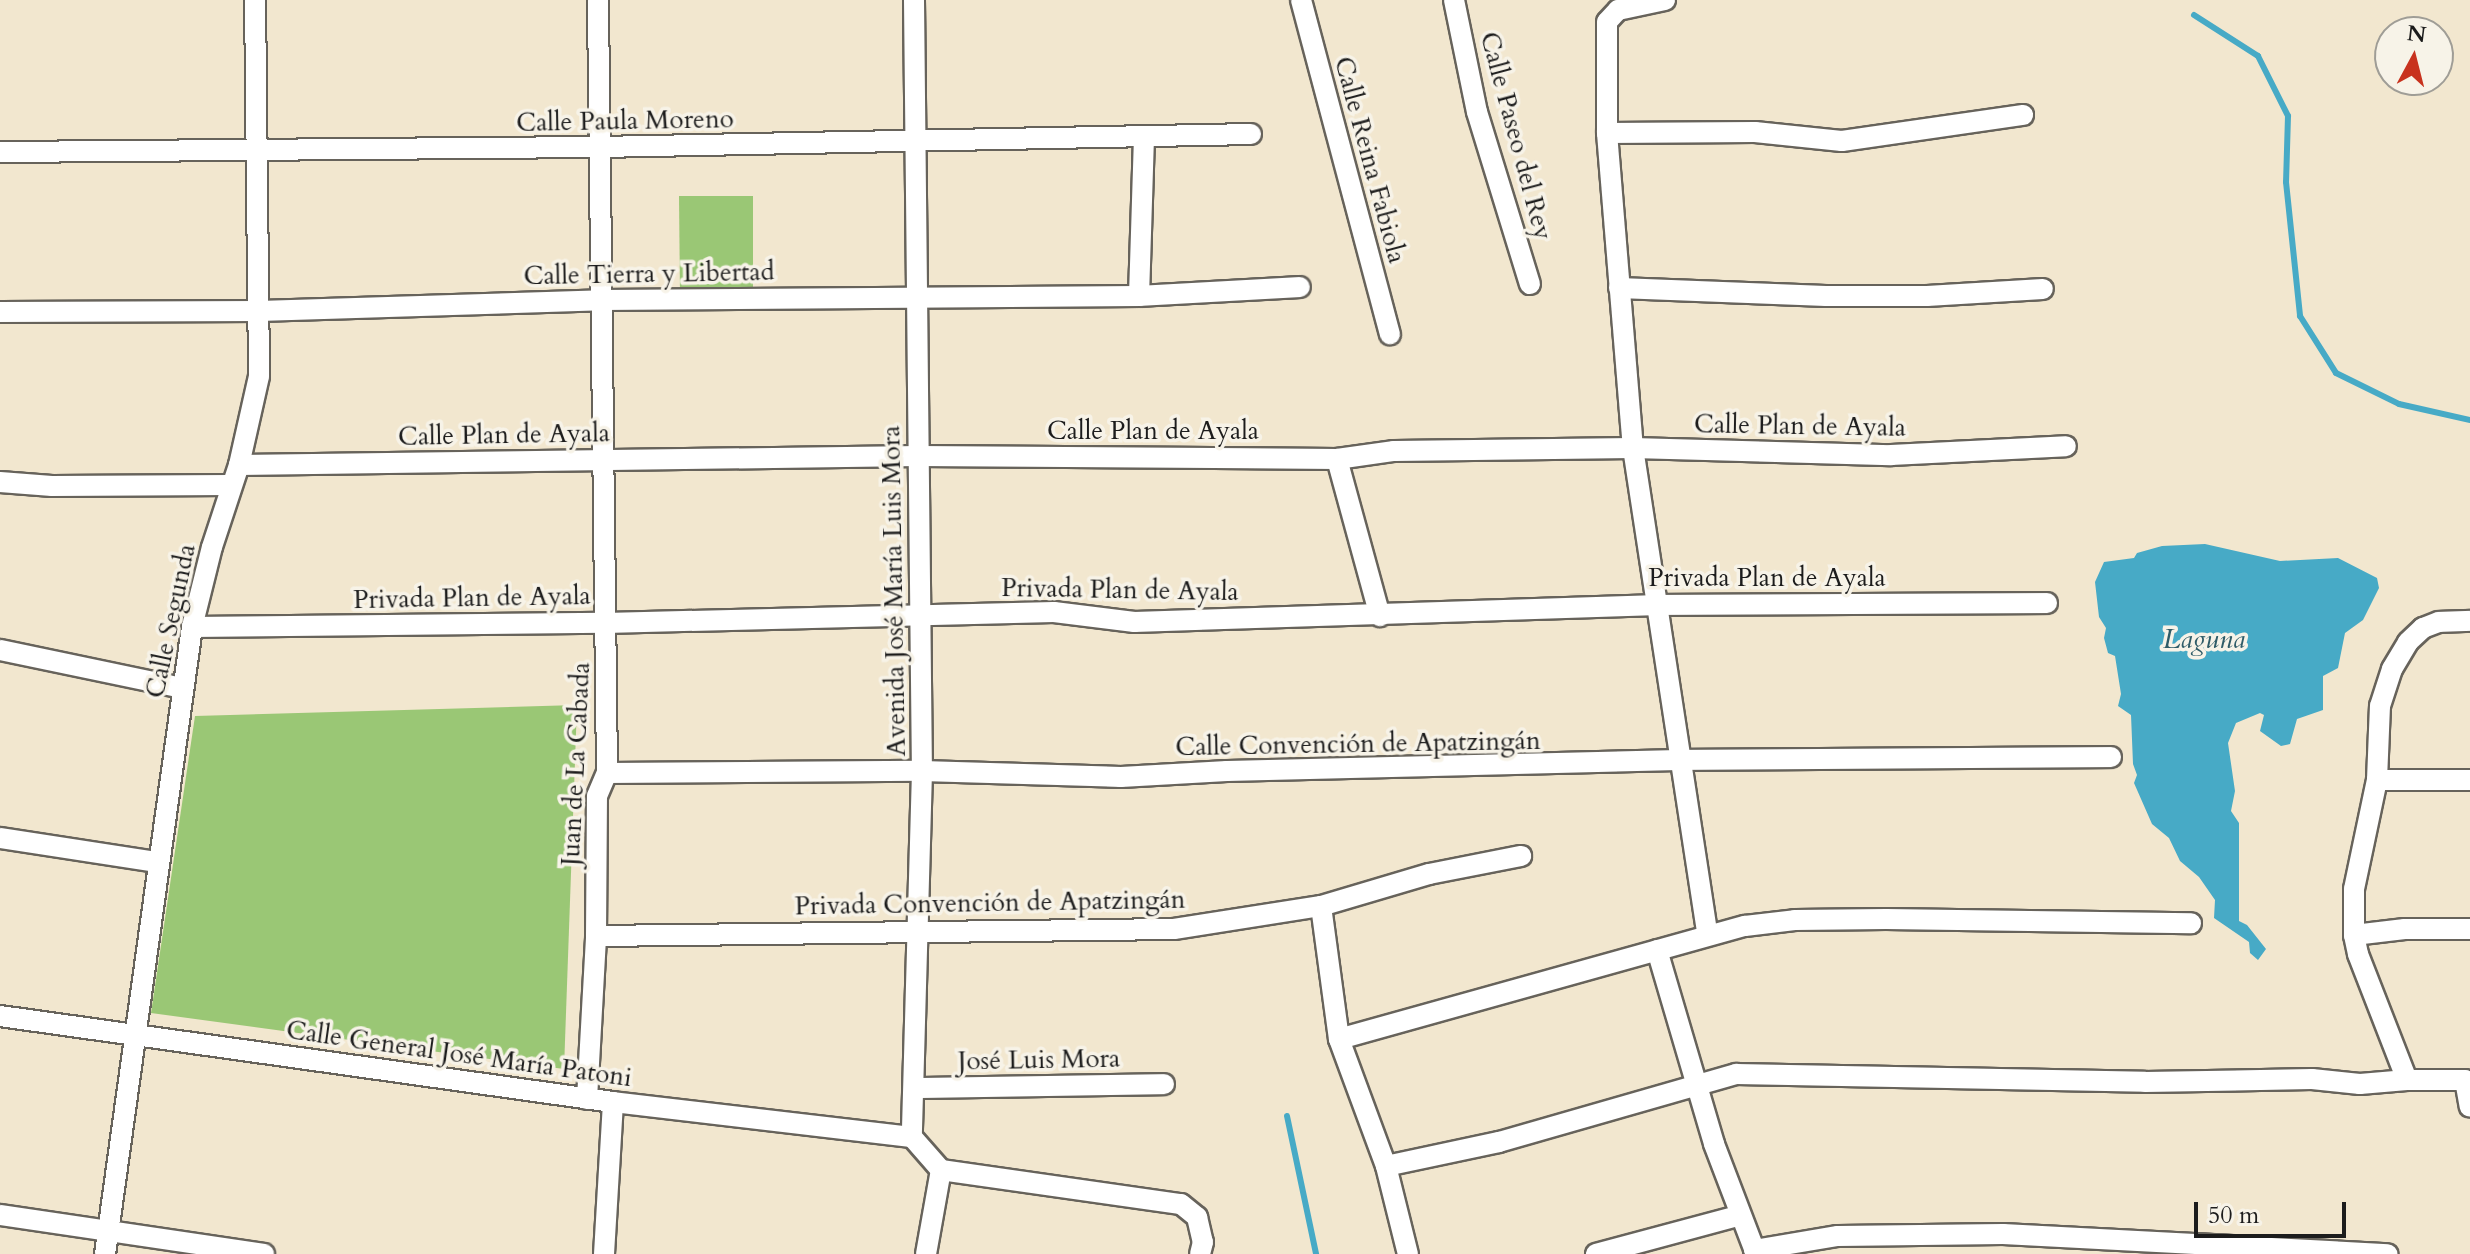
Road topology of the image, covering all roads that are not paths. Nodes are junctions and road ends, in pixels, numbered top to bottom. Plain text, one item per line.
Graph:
1 (255, 0) edge
2 (598, 0) edge
3 (914, 0) edge
4 (1301, 0) edge
5 (1454, 0) edge
6 (1665, 0) edge
7 (2023, 115) dead end
8 (1607, 133) junction
9 (1251, 134) dead end
10 (1144, 138) junction
11 (918, 142) junction
12 (599, 147) junction
13 (257, 151) junction
14 (0, 152) edge
15 (1530, 284) dead end
16 (1300, 287) dead end
17 (1619, 288) junction
18 (2043, 289) dead end
19 (917, 296) junction
20 (1139, 296) junction
21 (602, 300) junction
22 (259, 311) junction
23 (0, 312) edge
24 (1390, 334) dead end
25 (2066, 446) dead end
26 (1633, 448) junction
27 (918, 456) junction
28 (1337, 459) junction
29 (602, 460) junction
30 (239, 465) junction
31 (0, 482) edge
32 (230, 485) junction
33 (2047, 603) dead end
34 (1659, 605) junction
35 (918, 616) junction
36 (1380, 616) junction
37 (2470, 621) edge
38 (605, 623) junction
39 (192, 627) junction
40 (0, 650) edge
41 (182, 688) junction
42 (2111, 757) dead end
43 (1679, 760) junction
44 (922, 771) junction
45 (607, 773) junction
46 (2377, 780) junction
47 (2470, 780) edge
48 (0, 838) edge
49 (1521, 856) dead end
50 (157, 862) junction
51 (1321, 906) junction
52 (2191, 923) dead end
53 (2470, 929) edge
54 (919, 930) junction
55 (1707, 934) junction
56 (2354, 935) junction
57 (596, 936) junction
58 (1657, 950) junction
59 (0, 1016) edge
60 (135, 1035) junction
61 (1339, 1039) junction
62 (2407, 1080) junction
63 (2468, 1080) edge
64 (1695, 1083) junction
65 (1164, 1084) dead end
66 (915, 1088) junction
67 (587, 1099) junction
68 (613, 1102) junction
69 (2470, 1107) edge
70 (912, 1137) junction
71 (1386, 1166) junction
72 (941, 1170) junction
73 (0, 1215) edge
74 (1738, 1216) junction
75 (109, 1230) junction
76 (1755, 1252) edge
77 (105, 1254) edge
78 (264, 1254) edge
79 (604, 1254) edge
80 (926, 1254) edge
81 (1200, 1254) edge
82 (1408, 1254) edge
83 (1596, 1254) edge
84 (2387, 1254) edge

1 - 13 street, Calle Segunda
2 - 12 street, Juan de La Cabada
3 - 11 street, Avenida José María Luis Mora
4 - 24 street, Calle Reina Fabiola
5 - 15 street, Calle Paseo del Rey
6 - 8 street
7 - 8 street
8 - 17 street
9 - 10 street, Calle Paula Moreno
10 - 11 street, Calle Paula Moreno
10 - 20 street
11 - 12 street, Calle Paula Moreno
11 - 19 street, Avenida José María Luis Mora
12 - 13 street, Calle Paula Moreno
12 - 21 street, Juan de La Cabada
13 - 14 street, Calle Paula Moreno
13 - 22 street, Calle Segunda
16 - 20 street, Calle Tierra y Libertad
17 - 18 street
17 - 26 street
19 - 20 street, Calle Tierra y Libertad
19 - 21 street, Calle Tierra y Libertad
19 - 27 street, Avenida José María Luis Mora
21 - 22 street, Calle Tierra y Libertad
21 - 29 street, Juan de La Cabada
22 - 23 street, Calle Tierra y Libertad
22 - 30 street, Calle Segunda
25 - 26 street, Calle Plan de Ayala
26 - 28 street, Calle Plan de Ayala
26 - 34 street
27 - 28 street, Calle Plan de Ayala
27 - 29 street, Calle Plan de Ayala
27 - 35 street, Avenida José María Luis Mora
28 - 36 street
29 - 30 street, Calle Plan de Ayala
29 - 38 street, Juan de La Cabada
30 - 32 street, Calle Segunda
31 - 32 street
32 - 39 street, Calle Segunda
33 - 34 street, Privada Plan de Ayala
34 - 36 street, Privada Plan de Ayala
34 - 43 street
35 - 36 street, Privada Plan de Ayala
35 - 38 street, Privada Plan de Ayala
35 - 44 street, Avenida José María Luis Mora
37 - 46 street
38 - 39 street, Privada Plan de Ayala
38 - 45 street, Juan de La Cabada
39 - 41 street, Calle Segunda
40 - 41 street
41 - 50 street, Calle Segunda
42 - 43 street, Calle Convención de Apatzingán
43 - 44 street, Calle Convención de Apatzingán
43 - 55 street
44 - 45 street, Calle Convención de Apatzingán
44 - 54 street, Avenida José María Luis Mora
45 - 57 street, Juan de La Cabada
46 - 47 street
46 - 56 street
48 - 50 street
49 - 51 street, Privada Convención de Apatzingán
50 - 60 street, Calle Segunda
51 - 54 street, Privada Convención de Apatzingán
51 - 61 street
52 - 55 street
53 - 56 street
54 - 57 street, Privada Convención de Apatzingán
54 - 66 street, Avenida José María Luis Mora
55 - 58 street
56 - 62 street
57 - 67 street, Juan de La Cabada
58 - 61 street
58 - 64 street
59 - 60 street, Calle General José María Patoni
60 - 67 street, Calle General José María Patoni
60 - 75 street, Calle Segunda
61 - 71 street
62 - 63 street
62 - 64 street
63 - 69 street
64 - 71 street
64 - 74 street
65 - 66 street, José Luis Mora
66 - 70 street, Avenida José María Luis Mora
67 - 68 street, Calle General José María Patoni
68 - 70 street, Calle General José María Patoni
68 - 79 street
70 - 72 street
71 - 82 street
72 - 80 street
72 - 81 street
73 - 75 street
74 - 76 street
74 - 83 street
75 - 77 street, Calle Segunda
75 - 78 street
76 - 84 street

